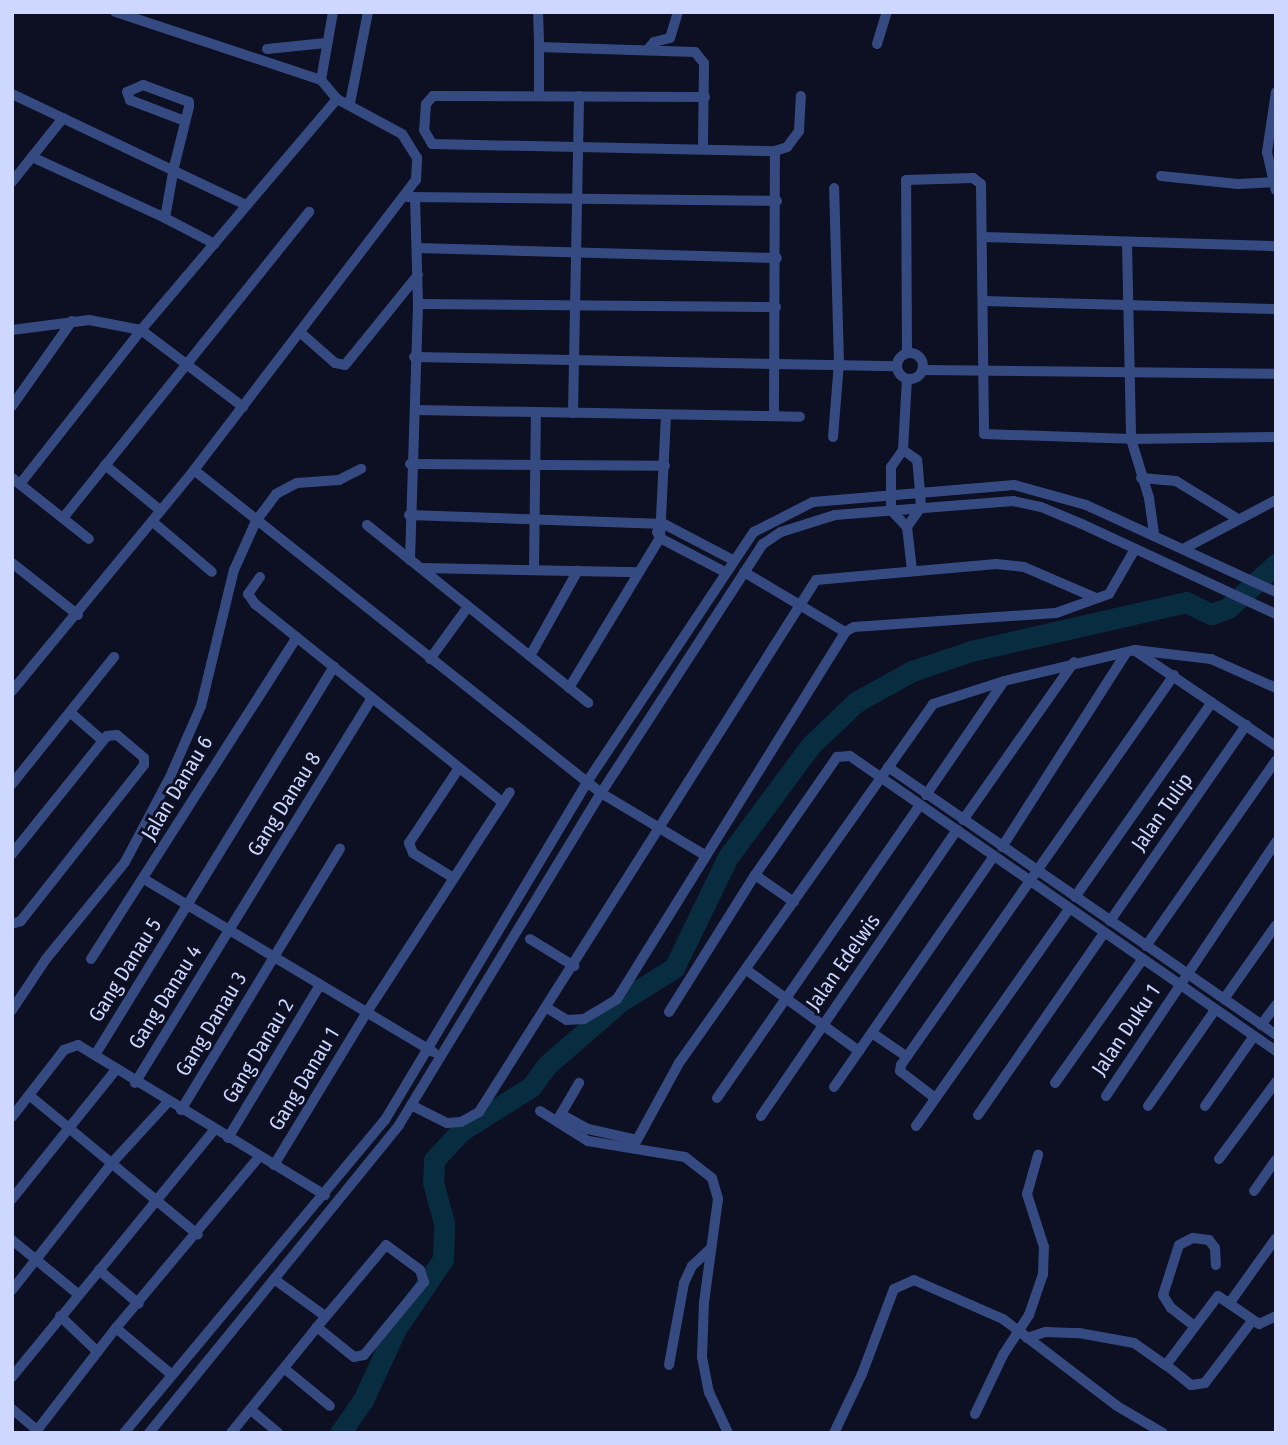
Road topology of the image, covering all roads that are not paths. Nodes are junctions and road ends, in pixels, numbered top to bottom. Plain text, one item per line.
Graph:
1 (114, 12) edge
2 (333, 12) edge
3 (368, 12) edge
4 (538, 12) edge
5 (678, 12) edge
6 (887, 12) edge
7 (326, 43) junction
8 (877, 44) dead end
9 (539, 47) junction
10 (649, 48) junction
11 (267, 49) dead end
12 (321, 80) junction
13 (1276, 92) edge
14 (539, 94) junction
15 (579, 96) junction
16 (801, 96) dead end
17 (14, 97) edge
18 (705, 97) junction
19 (337, 99) junction
20 (350, 103) junction
21 (63, 118) junction
22 (185, 121) junction
23 (581, 145) junction
24 (703, 146) junction
25 (775, 151) junction
26 (32, 158) junction
27 (174, 167) junction
28 (1161, 176) dead end
29 (12, 182) edge
30 (1274, 186) edge
31 (834, 188) dead end
32 (411, 197) junction
33 (578, 198) junction
34 (777, 201) junction
35 (246, 205) junction
36 (309, 212) dead end
37 (165, 218) junction
38 (983, 237) junction
39 (1127, 243) junction
40 (215, 244) junction
41 (1276, 246) edge
42 (417, 248) junction
43 (576, 254) junction
44 (777, 257) junction
45 (418, 275) junction
46 (984, 301) junction
47 (418, 304) junction
48 (1128, 306) junction
49 (574, 307) junction
50 (776, 307) junction
51 (1276, 309) edge
52 (72, 321) junction
53 (12, 330) edge
54 (141, 330) junction
55 (301, 333) junction
56 (907, 353) junction
57 (414, 357) junction
58 (575, 362) junction
59 (839, 363) junction
60 (184, 364) junction
61 (773, 364) junction
62 (897, 366) junction
63 (980, 368) junction
64 (923, 370) junction
65 (1128, 372) junction
66 (1276, 374) edge
67 (907, 379) junction
68 (12, 406) edge
69 (243, 407) junction
70 (415, 410) junction
71 (573, 413) junction
72 (536, 415) junction
73 (774, 415) junction
74 (666, 417) junction
75 (800, 417) dead end
76 (833, 437) dead end
77 (1276, 437) edge
78 (1130, 439) junction
79 (904, 450) junction
80 (535, 462) junction
81 (410, 464) junction
82 (105, 465) junction
83 (665, 466) junction
84 (361, 468) dead end
85 (194, 470) junction
86 (1141, 478) junction
87 (16, 481) edge
88 (920, 492) junction
89 (890, 494) junction
90 (1276, 500) edge
91 (921, 507) junction
92 (891, 510) junction
93 (161, 511) junction
94 (409, 515) junction
95 (534, 517) junction
96 (63, 518) junction
97 (1238, 519) junction
98 (256, 521) junction
99 (153, 522) junction
100 (367, 525) dead end
101 (659, 525) junction
102 (906, 527) junction
103 (1154, 534) junction
104 (660, 537) junction
105 (89, 538) dead end
106 (742, 545) junction
107 (1185, 548) junction
108 (1135, 549) junction
109 (755, 554) junction
110 (733, 559) junction
111 (410, 560) junction
112 (12, 563) edge
113 (421, 568) junction
114 (534, 569) junction
115 (578, 570) junction
116 (912, 570) junction
117 (212, 572) dead end
118 (639, 572) junction
119 (725, 572) junction
120 (744, 572) junction
121 (260, 577) dead end
122 (1275, 591) edge
123 (1096, 598) junction
124 (801, 604) junction
125 (467, 608) junction
126 (1263, 609) junction
127 (1276, 614) edge
128 (78, 615) junction
129 (845, 632) junction
130 (297, 637) junction
131 (1130, 652) junction
132 (530, 656) junction
133 (114, 657) dead end
134 (430, 659) junction
135 (1074, 662) junction
136 (334, 667) junction
137 (1174, 675) junction
138 (1004, 681) junction
139 (569, 688) junction
140 (1276, 688) edge
141 (12, 691) edge
142 (372, 698) junction
143 (1212, 702) junction
144 (588, 703) dead end
145 (71, 713) junction
146 (1246, 725) junction
147 (102, 740) junction
148 (1276, 746) edge
149 (1276, 760) edge
150 (888, 767) junction
151 (459, 768) junction
152 (880, 777) junction
153 (13, 781) edge
154 (587, 782) junction
155 (510, 792) dead end
156 (601, 793) junction
157 (923, 800) junction
158 (503, 803) junction
159 (960, 825) junction
160 (657, 830) junction
161 (1276, 842) edge
162 (1002, 846) junction
163 (340, 848) dead end
164 (12, 854) edge
165 (703, 855) junction
166 (994, 856) junction
167 (1037, 871) junction
168 (755, 875) junction
169 (452, 877) junction
170 (144, 880) junction
171 (1030, 882) junction
172 (1074, 897) junction
173 (794, 902) junction
174 (188, 906) junction
175 (1069, 909) junction
176 (1110, 921) junction
177 (12, 924) edge
178 (1276, 925) edge
179 (229, 930) junction
180 (1104, 933) junction
181 (530, 939) dead end
182 (1146, 946) junction
183 (274, 957) junction
184 (91, 959) dead end
185 (1142, 960) junction
186 (574, 966) junction
187 (748, 971) junction
188 (1187, 974) junction
189 (320, 985) junction
190 (1179, 986) junction
191 (786, 998) junction
192 (1224, 999) junction
193 (1276, 1005) edge
194 (547, 1008) junction
195 (12, 1010) edge
196 (1215, 1010) junction
197 (366, 1012) junction
198 (669, 1012) dead end
199 (823, 1025) junction
200 (1261, 1025) junction
201 (872, 1033) junction
202 (1276, 1035) edge
203 (1254, 1036) junction
204 (429, 1049) junction
205 (859, 1051) junction
206 (1276, 1051) edge
207 (95, 1055) junction
208 (442, 1057) junction
209 (907, 1057) junction
210 (115, 1071) junction
211 (1276, 1082) edge
212 (135, 1083) junction
213 (579, 1083) dead end
214 (1055, 1083) dead end
215 (834, 1087) dead end
216 (29, 1096) junction
217 (1106, 1096) dead end
218 (717, 1098) dead end
219 (935, 1098) junction
220 (167, 1102) junction
221 (411, 1105) junction
222 (1147, 1106) dead end
223 (1205, 1106) dead end
224 (181, 1110) junction
225 (540, 1111) dead end
226 (561, 1114) junction
227 (978, 1115) dead end
228 (12, 1116) edge
229 (761, 1116) dead end
230 (555, 1124) junction
231 (916, 1126) dead end
232 (70, 1128) junction
233 (214, 1130) junction
234 (228, 1138) junction
235 (1038, 1155) dead end
236 (260, 1156) junction
237 (1219, 1159) dead end
238 (1276, 1160) edge
239 (111, 1164) junction
240 (274, 1165) junction
241 (1254, 1191) dead end
242 (325, 1195) junction
243 (12, 1199) edge
244 (156, 1202) junction
245 (198, 1235) junction
246 (1276, 1238) edge
247 (12, 1240) edge
248 (711, 1248) junction
249 (35, 1260) junction
250 (1216, 1265) dead end
251 (99, 1270) junction
252 (274, 1279) junction
253 (12, 1290) edge
254 (78, 1294) junction
255 (1231, 1301) junction
256 (139, 1304) junction
257 (60, 1316) junction
258 (325, 1316) junction
259 (1276, 1316) edge
260 (1252, 1321) junction
261 (1193, 1325) junction
262 (317, 1326) junction
263 (116, 1328) junction
264 (1017, 1330) junction
265 (1027, 1338) junction
266 (98, 1352) junction
267 (670, 1364) dead end
268 (1166, 1365) junction
269 (285, 1369) junction
270 (172, 1375) junction
271 (12, 1377) edge
272 (330, 1406) dead end
273 (12, 1409) edge
274 (251, 1410) junction
275 (975, 1414) dead end
276 (36, 1432) edge
277 (124, 1433) edge
278 (149, 1433) edge
279 (232, 1433) edge
280 (278, 1433) edge
281 (727, 1433) edge
282 (834, 1433) edge
283 (1163, 1433) edge

1 - 12 street
2 - 7 street
3 - 20 street
4 - 9 street
5 - 10 street
6 - 8 street
7 - 11 street
7 - 12 street
9 - 10 street
9 - 14 street
10 - 18 street
12 - 19 street
13 - 30 street
14 - 15 street
14 - 23 street
15 - 18 street
15 - 23 street
16 - 25 street
17 - 21 street
18 - 24 street
19 - 20 street
19 - 35 street
20 - 32 street
21 - 26 street
21 - 27 street
22 - 22 street
22 - 27 street
23 - 24 street
23 - 33 street
24 - 25 street
25 - 34 street
26 - 29 street
26 - 37 street
27 - 35 street
27 - 37 street
28 - 30 street
31 - 59 street
32 - 33 street
32 - 42 street
32 - 55 street
33 - 34 street
33 - 43 street
34 - 44 street
35 - 40 street
36 - 60 street
37 - 40 street
38 - 39 street
38 - 46 street
38 - 56 street
39 - 41 street
39 - 48 street
40 - 54 street
42 - 43 street
42 - 45 street
43 - 44 street
43 - 49 street
44 - 50 street
45 - 47 street
45 - 55 street
46 - 48 street
46 - 63 street
47 - 49 street
47 - 57 street
48 - 51 street
48 - 65 street
49 - 50 street
49 - 58 street
50 - 61 street
52 - 53 street
52 - 54 street
52 - 68 street
54 - 60 street
54 - 87 street
55 - 69 street
56 - 62 street
56 - 64 street
57 - 58 street
57 - 70 street
58 - 61 street
58 - 71 street
59 - 61 street
59 - 62 street
59 - 76 street
60 - 69 street
60 - 82 street
61 - 73 street
62 - 67 street
63 - 64 street
63 - 65 street
63 - 78 street
64 - 67 street
65 - 66 street
65 - 78 street
67 - 79 street
69 - 85 street
70 - 72 street
70 - 81 street
71 - 72 street
71 - 74 street
72 - 80 street
73 - 74 street
73 - 75 street
74 - 83 street
77 - 78 street
78 - 86 street
79 - 88 street
79 - 89 street
80 - 81 street
80 - 83 street
80 - 95 street
81 - 94 street
82 - 93 street
82 - 96 street
83 - 101 street
84 - 98 street
85 - 93 street
85 - 98 street
86 - 97 street
86 - 103 street
87 - 96 street
88 - 89 street
88 - 91 street
88 - 103 street
89 - 92 street
89 - 106 street
90 - 97 street
91 - 92 street
91 - 102 street
91 - 108 street
92 - 102 street
92 - 109 street
93 - 99 street
94 - 95 street
94 - 111 street
95 - 101 street
95 - 114 street
96 - 105 street
97 - 107 street
98 - 134 street
98 - 195 street
99 - 117 street
99 - 128 street
100 - 111 street
101 - 104 street
101 - 110 street
102 - 116 street
103 - 107 street
104 - 118 street
104 - 119 street
106 - 109 street
106 - 110 street
107 - 122 street
108 - 123 street
108 - 126 street
109 - 120 street
110 - 119 street
111 - 113 street
112 - 128 street
113 - 114 street
113 - 125 street
114 - 115 street
115 - 118 street
115 - 132 street
116 - 123 street
116 - 124 street
118 - 139 street
119 - 154 street
120 - 124 street
120 - 156 street
121 - 130 street
122 - 126 street
123 - 129 street
124 - 129 street
124 - 160 street
125 - 132 street
125 - 134 street
126 - 127 street
128 - 141 street
129 - 165 street
130 - 136 street
130 - 170 street, Jalan Danau 6
131 - 135 street
131 - 137 street
131 - 140 street
131 - 162 street
132 - 139 street
133 - 145 street
134 - 154 street
135 - 138 street
135 - 159 street, Jalan Edelwis
136 - 142 street
136 - 174 street, Gang Danau 5
137 - 143 street
137 - 167 street
138 - 150 street
138 - 157 street
139 - 144 street
142 - 151 street
142 - 179 street, Gang Danau 8
143 - 146 street
143 - 172 street
145 - 147 street
145 - 153 street
146 - 148 street
146 - 176 street, Jalan Tulip
147 - 164 street
147 - 177 street
149 - 182 street
150 - 152 street
150 - 157 street
151 - 158 street
151 - 169 street
152 - 157 street
152 - 168 street
152 - 173 street
154 - 156 street
154 - 204 street
155 - 158 street, Gang Danau 1
156 - 160 street
156 - 208 street
157 - 159 street
157 - 191 street
158 - 169 street, Gang Danau 1
159 - 162 street
159 - 166 street
159 - 199 street, Jalan Edelwis
160 - 165 street
160 - 186 street
161 - 188 street, Jalan Duku 1
162 - 167 street
163 - 183 street, Gang Danau 3
165 - 194 street
166 - 171 street
166 - 201 street
167 - 171 street
167 - 172 street
168 - 173 street
168 - 198 street
169 - 197 street, Gang Danau 1
170 - 174 street
170 - 184 street, Jalan Danau 6
171 - 175 street
171 - 209 street
172 - 176 street
173 - 187 street
174 - 179 street
174 - 207 street, Gang Danau 5
175 - 180 street
175 - 219 street
176 - 182 street
178 - 192 street
179 - 183 street
179 - 212 street, Gang Danau 4
180 - 185 street
180 - 227 street
181 - 186 street
182 - 188 street
183 - 189 street
183 - 224 street, Gang Danau 3
185 - 190 street
185 - 214 street
186 - 194 street
187 - 191 street
187 - 226 street
188 - 190 street, Jalan Duku 1
188 - 192 street
189 - 197 street
189 - 234 street, Gang Danau 2
190 - 196 street
190 - 217 street, Jalan Duku 1
191 - 199 street
191 - 218 street
192 - 200 street
193 - 200 street
194 - 221 street
196 - 203 street
196 - 222 street
197 - 204 street
197 - 240 street, Gang Danau 1
199 - 205 street
199 - 229 street, Jalan Edelwis
200 - 202 street
201 - 205 street
201 - 209 street
203 - 206 street
203 - 223 street
204 - 208 street
204 - 242 street
205 - 215 street
207 - 210 street
207 - 216 street
208 - 221 street
209 - 219 street
210 - 212 street
210 - 232 street
211 - 237 street
212 - 220 street
213 - 226 street
216 - 228 street
216 - 232 street
219 - 231 street
220 - 224 street
220 - 239 street
221 - 252 street
224 - 233 street
225 - 230 street
226 - 230 street
230 - 248 street
232 - 239 street
232 - 243 street
233 - 234 street
233 - 244 street
234 - 236 street
235 - 264 street
236 - 240 street
236 - 245 street
238 - 241 street
239 - 244 street
239 - 249 street
240 - 242 street
242 - 270 street
244 - 245 street
244 - 251 street
245 - 256 street
246 - 255 street
247 - 249 street
248 - 267 street
248 - 281 street
249 - 253 street
249 - 254 street
250 - 261 street
251 - 254 street
251 - 256 street
252 - 258 street
252 - 278 street
254 - 257 street
255 - 260 street
255 - 261 street
256 - 263 street
257 - 266 street
257 - 271 street
258 - 262 street
258 - 262 street
259 - 260 street
260 - 268 street
261 - 268 street
262 - 269 street
263 - 266 street
263 - 270 street
264 - 265 street
264 - 275 street
264 - 282 street
265 - 268 street
265 - 283 street
266 - 276 street
269 - 272 street
269 - 274 street
270 - 277 street
273 - 276 street
274 - 279 street
274 - 280 street

